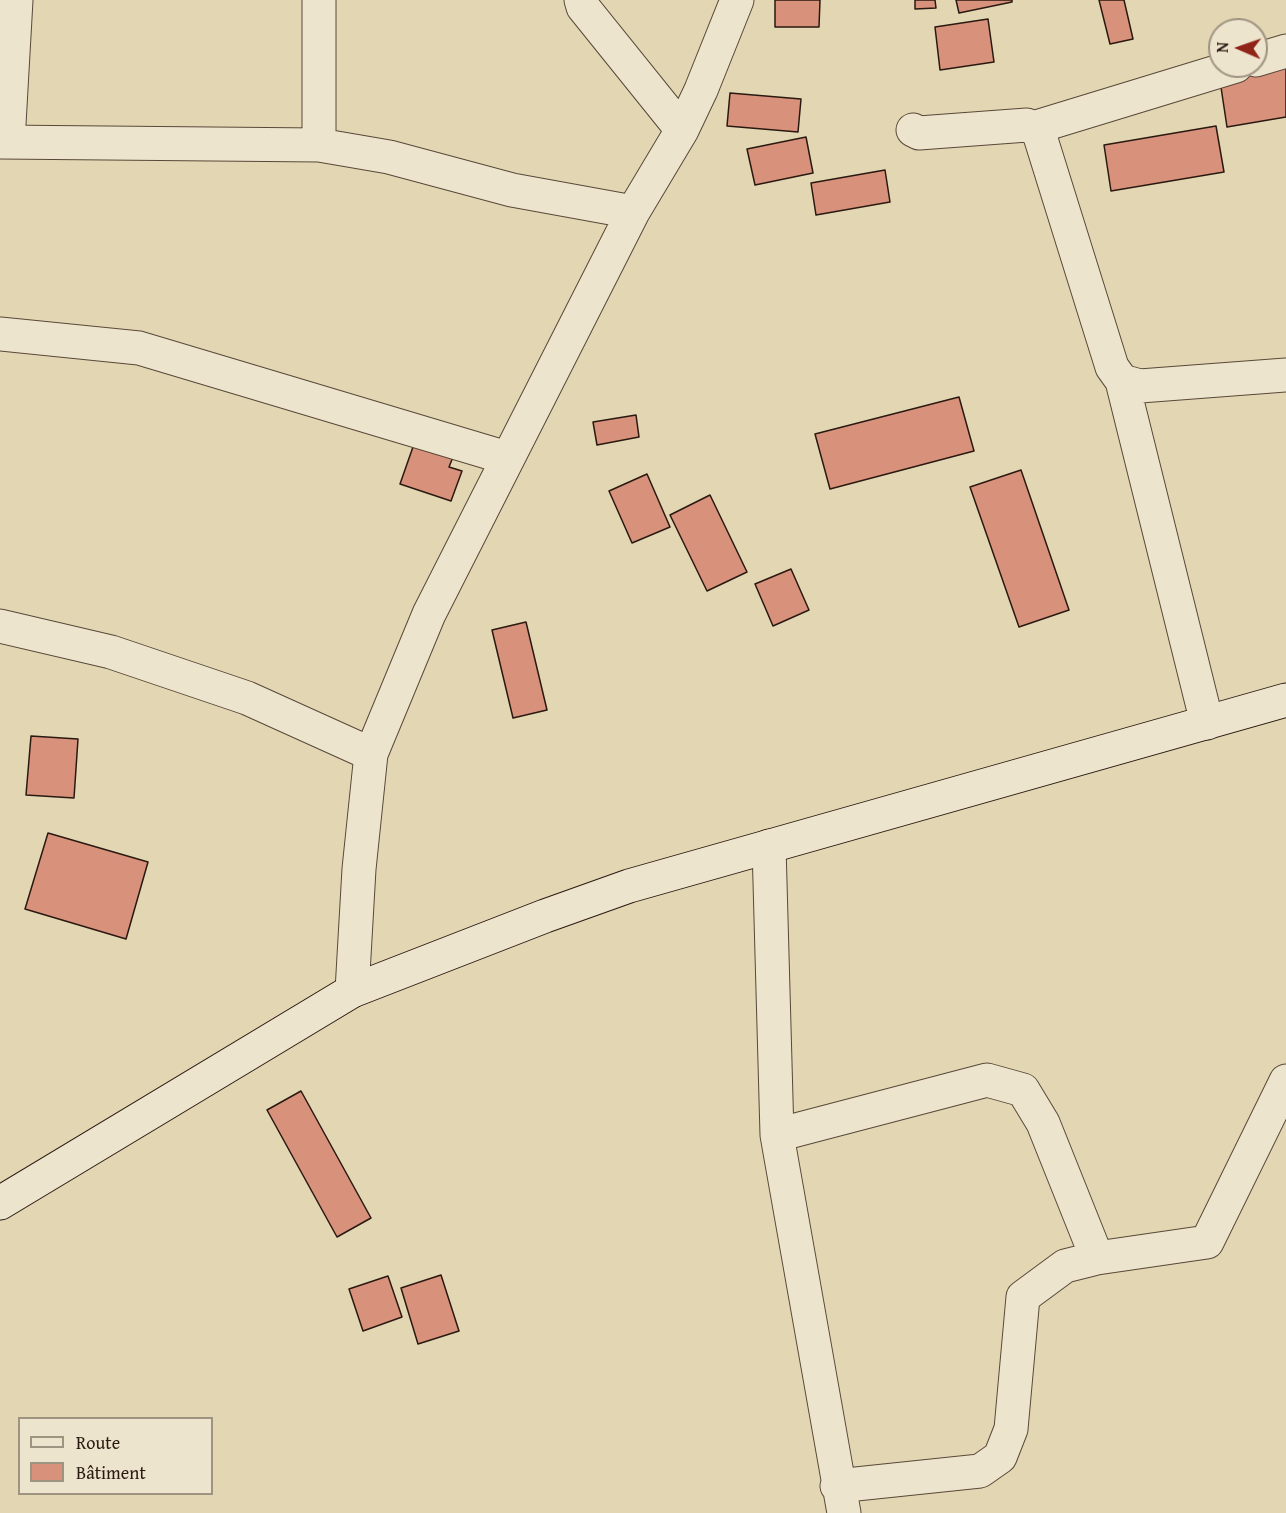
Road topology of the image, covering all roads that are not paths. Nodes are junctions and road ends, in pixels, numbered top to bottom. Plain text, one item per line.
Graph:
1 (16, 0) edge
2 (319, 0) edge
3 (581, 0) edge
4 (737, 0) edge
5 (1286, 51) edge
6 (1268, 56) edge
7 (1208, 75) edge
8 (1033, 128) junction
9 (682, 130) junction
10 (913, 130) dead end
11 (4, 142) edge
12 (319, 145) junction
13 (633, 212) junction
14 (0, 334) edge
15 (1286, 375) edge
16 (1122, 381) junction
17 (507, 458) junction
18 (0, 626) edge
19 (1286, 700) edge
20 (1207, 723) junction
21 (371, 754) junction
22 (769, 846) junction
23 (352, 991) junction
24 (1286, 1081) edge
25 (777, 1135) junction
26 (0, 1203) edge
27 (1097, 1258) junction
28 (841, 1499) edge

1 - 11 street
2 - 12 street
3 - 9 street
4 - 9 street
5 - 6 street
7 - 8 street
8 - 10 street
8 - 16 street
9 - 13 street
11 - 12 street
12 - 13 street
13 - 17 street
14 - 17 street
15 - 16 street
16 - 20 street
17 - 21 street
18 - 21 street
19 - 20 street
20 - 22 street
21 - 23 street
22 - 23 street
22 - 25 street
23 - 26 street
24 - 27 street
25 - 27 street
25 - 28 street
27 - 28 street

